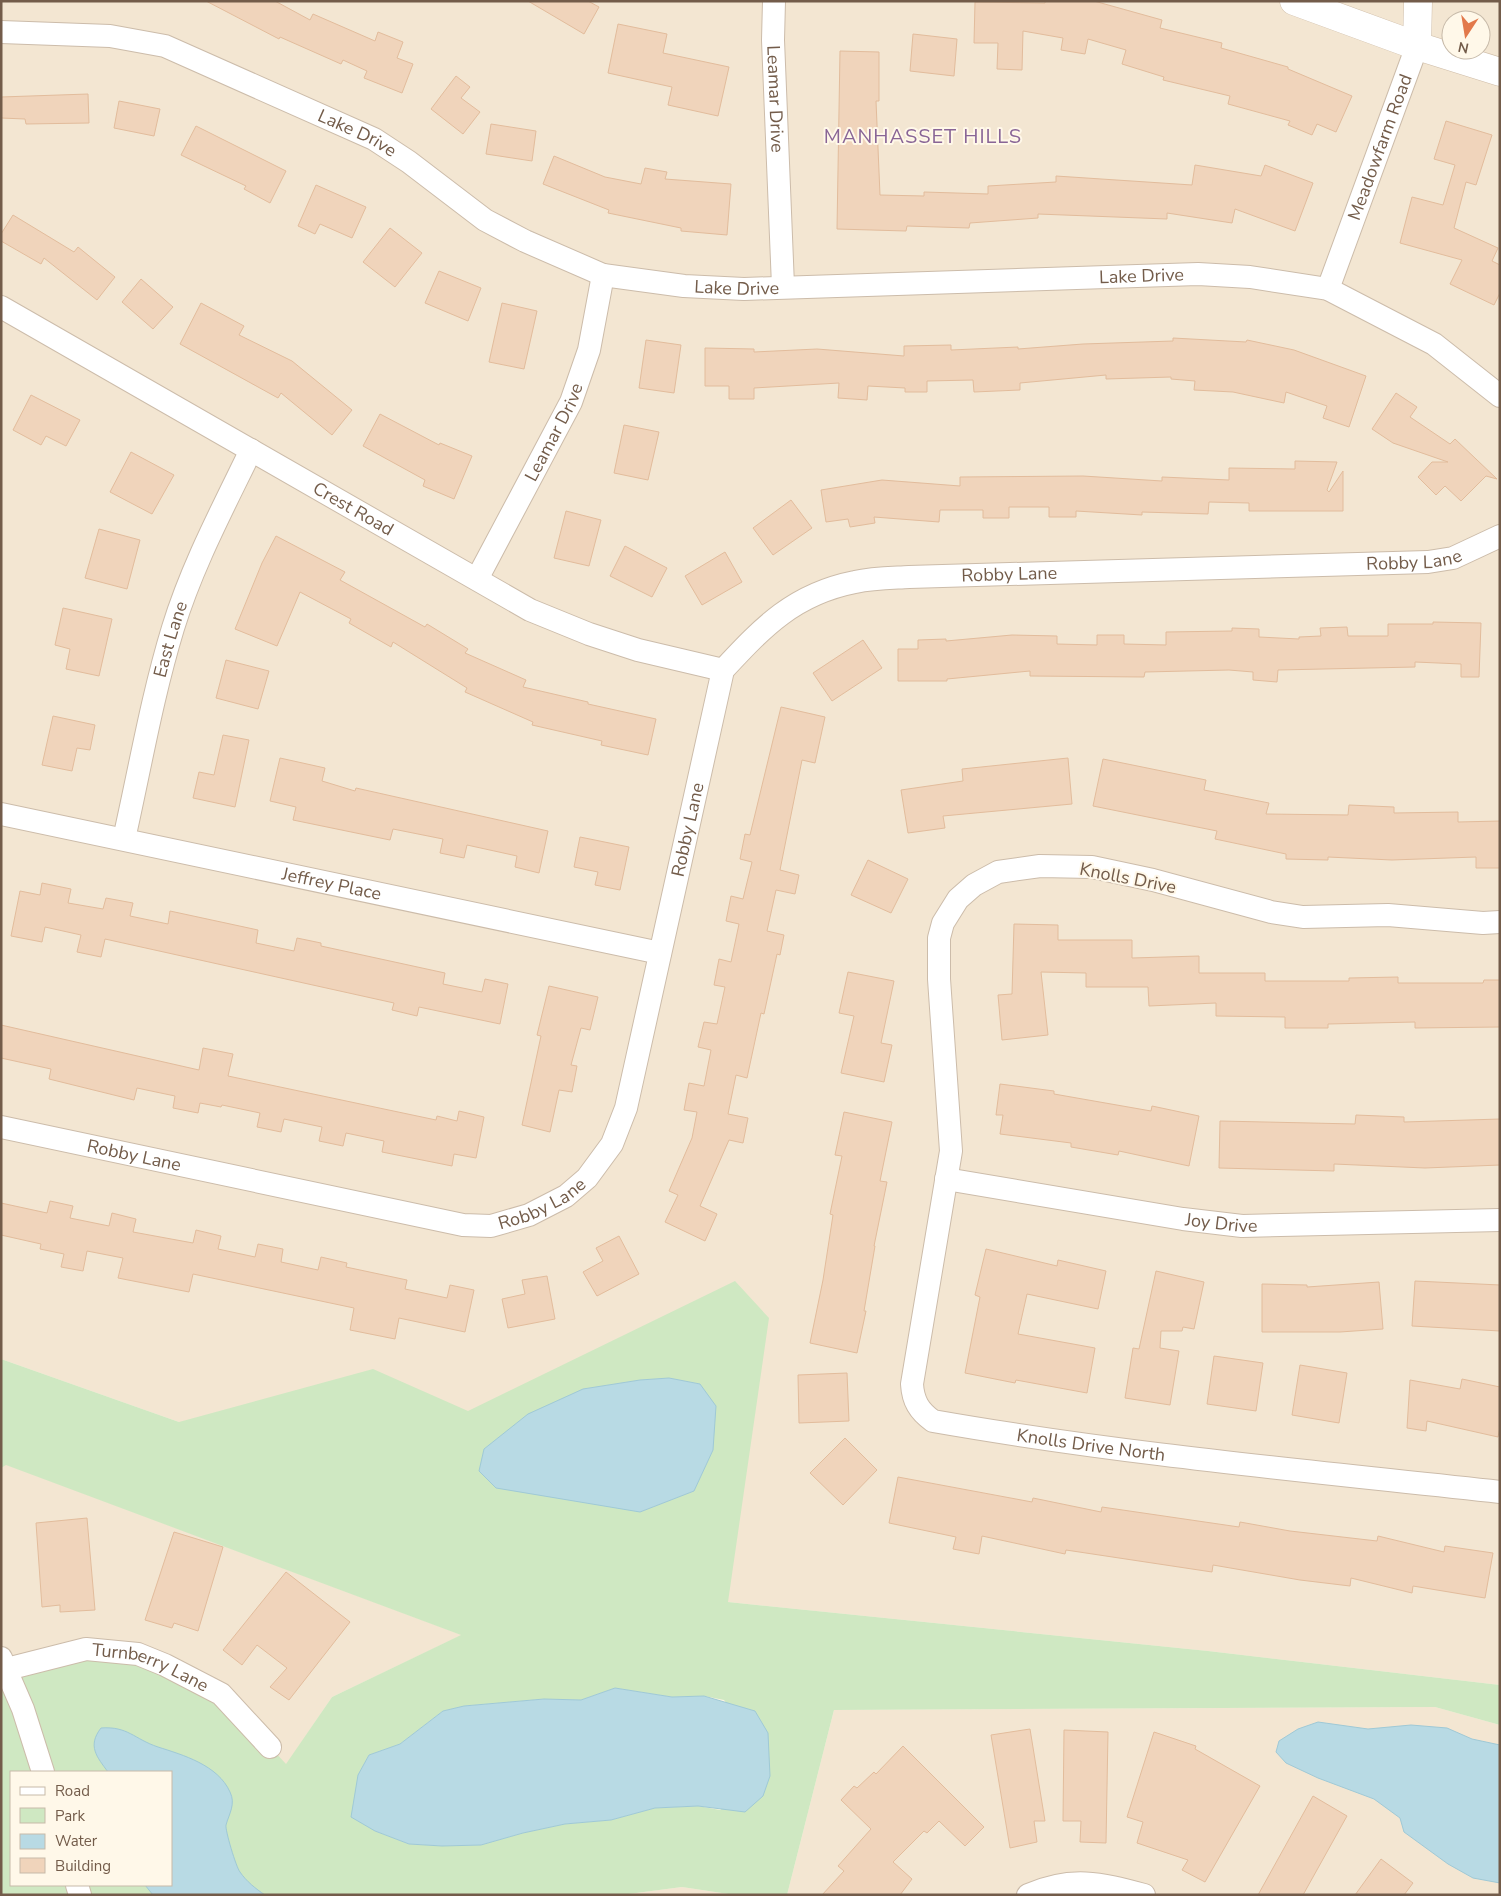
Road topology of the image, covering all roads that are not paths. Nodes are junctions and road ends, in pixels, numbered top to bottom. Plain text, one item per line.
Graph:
1 (774, 1) edge
2 (1294, 1) edge
3 (1418, 1) edge
4 (1, 32) edge
5 (1417, 46) junction
6 (1500, 72) edge
7 (603, 275) junction
8 (782, 286) junction
9 (1328, 289) junction
10 (5, 316) edge
11 (1500, 396) edge
12 (251, 450) junction
13 (1500, 536) edge
14 (477, 579) junction
15 (723, 670) junction
16 (1, 814) edge
17 (124, 839) junction
18 (1500, 922) edge
19 (660, 953) junction
20 (1, 1127) edge
21 (946, 1179) junction
22 (1500, 1220) edge
23 (1500, 1492) edge
24 (4, 1664) edge
25 (270, 1747) dead end
26 (43, 1771) edge
27 (1028, 1895) edge
28 (1144, 1895) edge

1 - 8 street, Leamar Drive
2 - 5 street
3 - 5 street, Meadowfarm Road
4 - 7 street, Lake Drive
5 - 6 street
5 - 9 street, Meadowfarm Road
7 - 8 street, Lake Drive
7 - 14 street, Leamar Drive
8 - 9 street, Lake Drive
9 - 11 street, Lake Drive
10 - 12 street, Crest Road
12 - 14 street, Crest Road
12 - 17 street, East Lane
13 - 15 street, Robby Lane
14 - 15 street, Crest Road
15 - 19 street, Robby Lane
16 - 17 street, Jeffrey Place
17 - 19 street, Jeffrey Place
18 - 21 street, Knolls Drive
19 - 20 street, Robby Lane
21 - 22 street, Joy Drive
21 - 23 street, Knolls Drive North
24 - 25 street, Turnberry Lane
24 - 26 street
27 - 28 street

